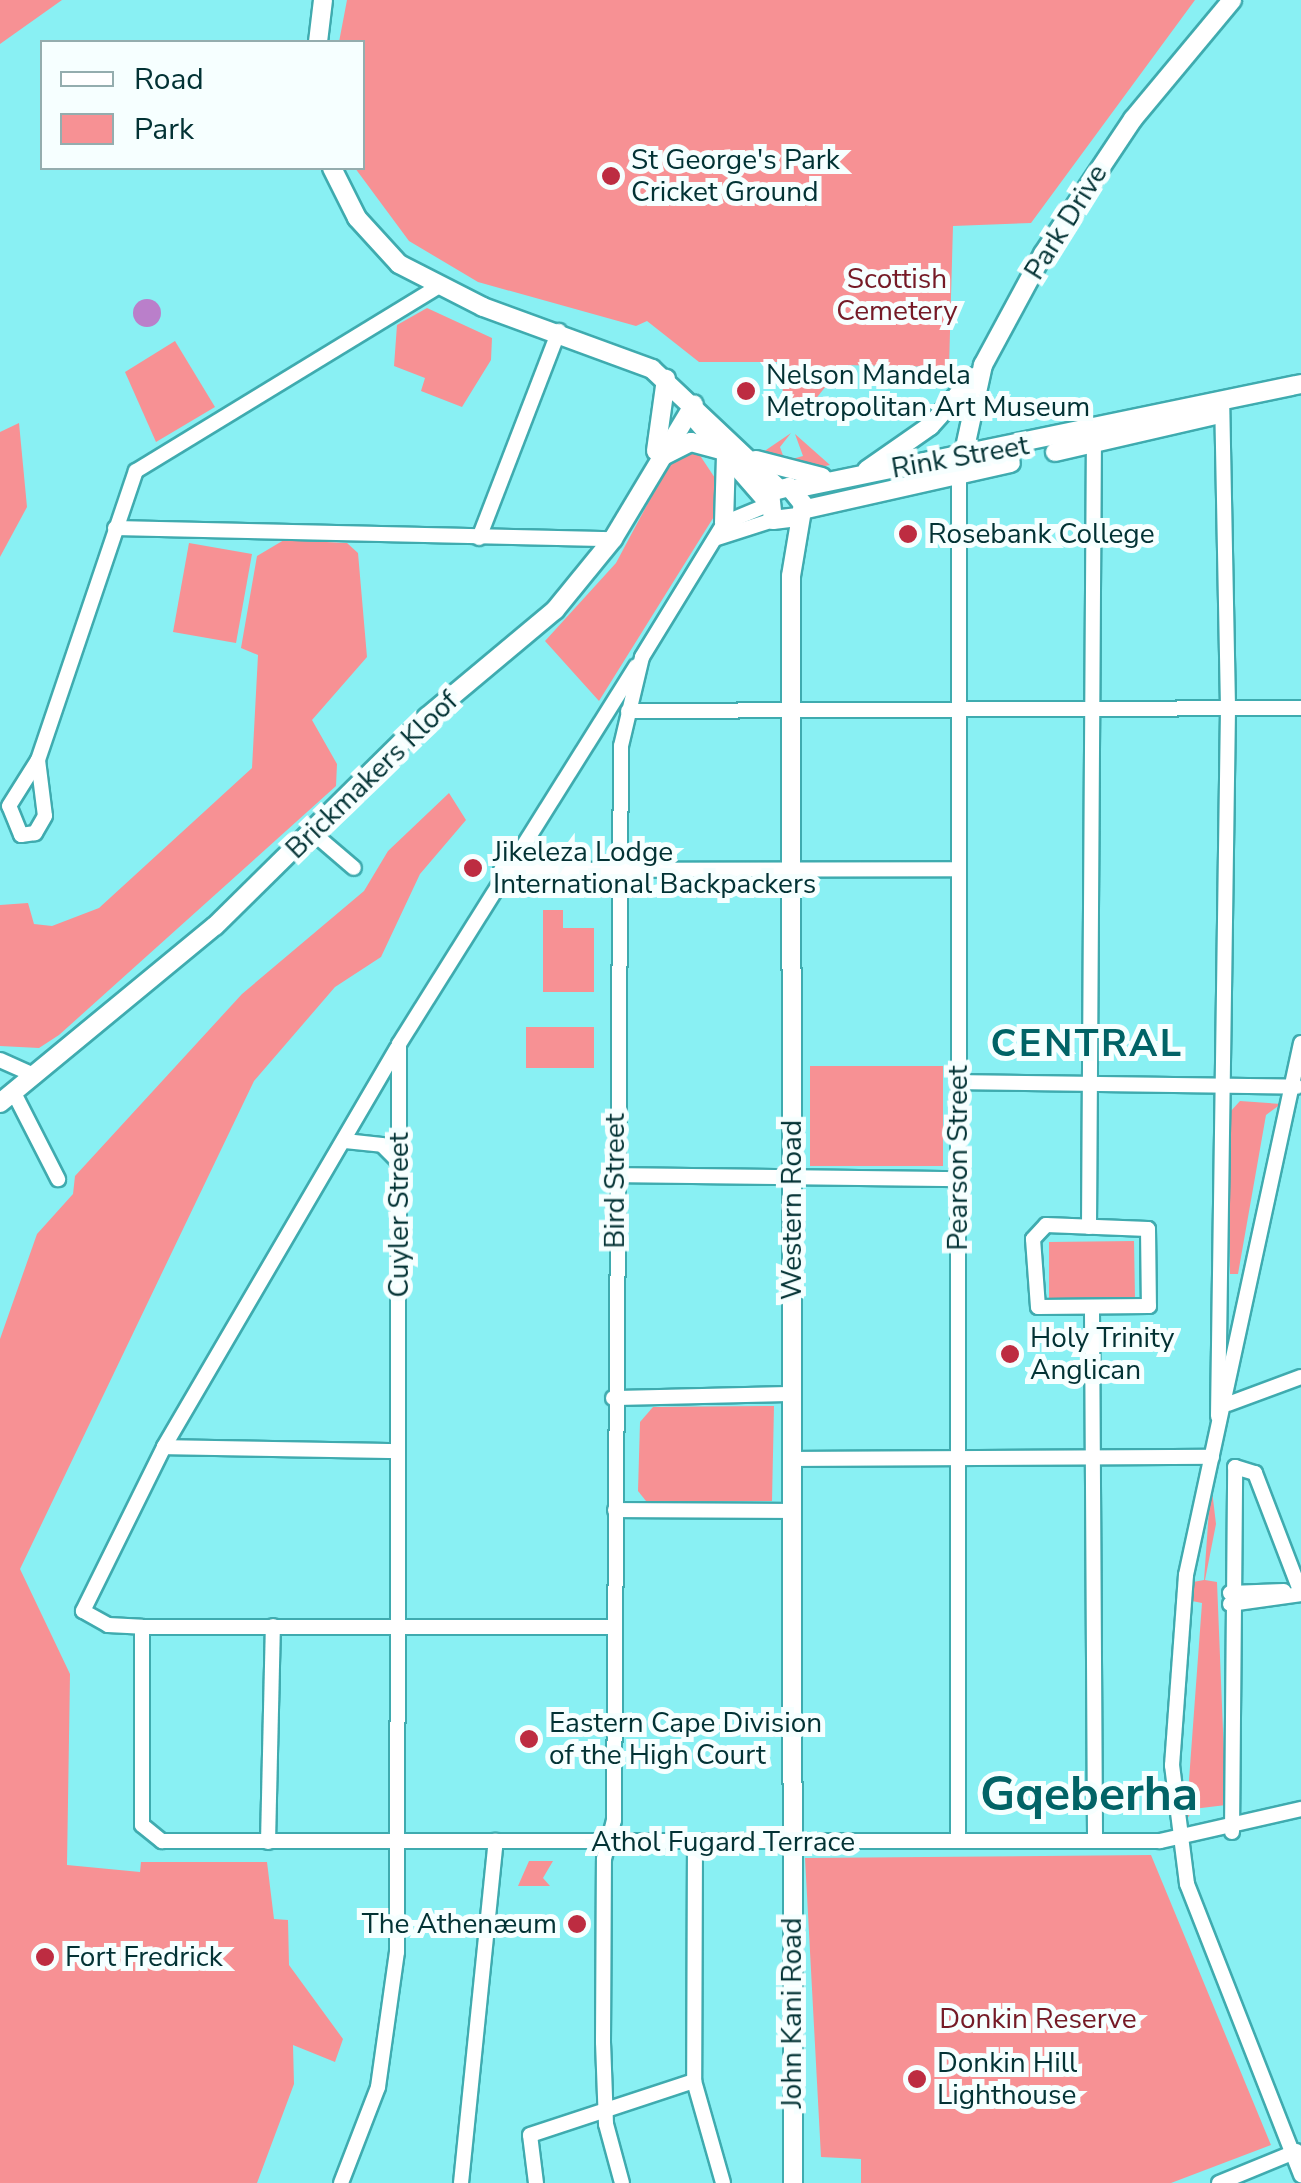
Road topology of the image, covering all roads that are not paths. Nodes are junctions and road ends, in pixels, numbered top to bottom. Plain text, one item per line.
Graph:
1 (323, 0) edge
2 (1232, 0) edge
3 (318, 40) edge
4 (333, 170) edge
5 (438, 287) junction
6 (559, 331) junction
7 (983, 365) junction
8 (666, 379) junction
9 (1301, 384) edge
10 (1301, 395) edge
11 (688, 404) junction
12 (1222, 408) junction
13 (1094, 437) junction
14 (730, 453) junction
15 (654, 461) junction
16 (959, 467) junction
17 (855, 475) junction
18 (645, 480) junction
19 (842, 496) junction
20 (782, 506) junction
21 (116, 528) junction
22 (719, 531) junction
23 (479, 538) junction
24 (614, 539) junction
25 (796, 548) junction
26 (791, 576) junction
27 (642, 658) junction
28 (1228, 707) junction
29 (1093, 708) junction
30 (1301, 708) edge
31 (959, 710) junction
32 (628, 711) junction
33 (792, 714) junction
34 (38, 760) junction
35 (312, 832) junction
36 (354, 868) dead end
37 (617, 868) junction
38 (958, 869) junction
39 (501, 870) junction
40 (792, 870) junction
41 (1301, 1043) edge
42 (399, 1044) junction
43 (0, 1060) edge
44 (36, 1076) junction
45 (1089, 1080) junction
46 (958, 1082) junction
47 (1224, 1082) junction
48 (1297, 1086) edge
49 (7, 1098) edge
50 (344, 1141) junction
51 (401, 1165) junction
52 (615, 1175) junction
53 (792, 1178) junction
54 (958, 1178) junction
55 (58, 1179) dead end
56 (1089, 1227) junction
57 (1222, 1280) junction
58 (1254, 1282) junction
59 (1092, 1312) junction
60 (1301, 1378) edge
61 (792, 1394) junction
62 (613, 1398) junction
63 (1228, 1404) junction
64 (1217, 1437) junction
65 (164, 1447) junction
66 (396, 1451) junction
67 (1212, 1457) junction
68 (792, 1459) junction
69 (958, 1459) junction
70 (1094, 1459) junction
71 (615, 1510) junction
72 (792, 1512) junction
73 (1300, 1591) edge
74 (1230, 1598) junction
75 (397, 1622) junction
76 (273, 1626) junction
77 (615, 1626) junction
78 (142, 1627) junction
79 (1301, 1810) edge
80 (1232, 1832) junction
81 (958, 1840) junction
82 (1095, 1840) junction
83 (1176, 1840) junction
84 (496, 1841) junction
85 (268, 1842) junction
86 (605, 1842) junction
87 (695, 1842) junction
88 (400, 1843) junction
89 (793, 1843) junction
90 (694, 2080) junction
91 (605, 2111) junction
92 (1297, 2151) edge
93 (1301, 2174) edge
94 (341, 2183) edge
95 (460, 2183) edge
96 (536, 2183) edge
97 (622, 2183) edge
98 (722, 2183) edge
99 (793, 2183) edge
100 (1218, 2183) edge

1 - 3 street
2 - 7 street, Park Drive
4 - 5 street
5 - 6 street
5 - 21 street
6 - 8 street
6 - 23 street
7 - 16 street, Park Drive
7 - 17 street
8 - 11 street
8 - 15 street
9 - 12 street, Rink Street
10 - 12 street, Rink Street
11 - 14 street
11 - 15 street, Brickmakers Kloof
12 - 13 street, Rink Street
12 - 28 street
13 - 16 street, Rink Street
13 - 29 street
14 - 17 street
14 - 18 street
14 - 20 street
14 - 22 street
15 - 18 street, Brickmakers Kloof
16 - 17 street, Rink Street
16 - 19 street, Rink Street
16 - 31 street, Pearson Street
17 - 20 street, Rink Street
18 - 24 street, Brickmakers Kloof
19 - 20 street, Rink Street
19 - 25 street
20 - 22 street
20 - 25 street, Western Road
20 - 26 street, Western Road
21 - 23 street
21 - 34 street
22 - 27 street, Bird Street
23 - 24 street
24 - 35 street, Brickmakers Kloof
25 - 26 street, Western Road
26 - 33 street, Western Road
27 - 32 street, Bird Street
27 - 39 street
28 - 29 street
28 - 30 street
28 - 47 street
29 - 31 street
29 - 45 street
31 - 33 street
31 - 38 street, Pearson Street
32 - 33 street
32 - 37 street, Bird Street
33 - 40 street, Western Road
34 - 34 street
35 - 36 street
35 - 44 street, Brickmakers Kloof
37 - 39 street
37 - 40 street
37 - 52 street, Bird Street
38 - 40 street
38 - 46 street, Pearson Street
39 - 42 street
40 - 53 street, Western Road
41 - 48 street
42 - 50 street
42 - 51 street, Cuyler Street
43 - 44 street
44 - 49 street, Brickmakers Kloof
45 - 46 street
45 - 47 street
45 - 56 street
46 - 54 street, Pearson Street
47 - 48 street
47 - 57 street
48 - 58 street
49 - 55 street
50 - 51 street
50 - 65 street
51 - 66 street, Cuyler Street
52 - 53 street
52 - 62 street, Bird Street
53 - 54 street
53 - 61 street, Western Road
54 - 69 street, Pearson Street
56 - 59 street
56 - 59 street
57 - 58 street
57 - 64 street
58 - 63 street
59 - 70 street
60 - 63 street
61 - 62 street
61 - 68 street, Western Road
62 - 71 street, Bird Street
63 - 64 street
64 - 67 street
65 - 66 street
65 - 78 street
66 - 75 street, Cuyler Street
67 - 70 street
67 - 83 street
68 - 69 street
68 - 72 street, Western Road
69 - 70 street
69 - 81 street, Pearson Street
70 - 82 street
71 - 72 street
71 - 77 street, Bird Street
72 - 89 street, Western Road
73 - 74 street
73 - 74 street
74 - 80 street
75 - 76 street
75 - 77 street
75 - 88 street, Cuyler Street
76 - 78 street
76 - 85 street
77 - 86 street, Bird Street
78 - 85 street, Athol Fugard Terrace
79 - 80 street, Athol Fugard Terrace
80 - 83 street, Athol Fugard Terrace
81 - 82 street, Athol Fugard Terrace
81 - 89 street, Athol Fugard Terrace
82 - 83 street, Athol Fugard Terrace
83 - 92 street
84 - 86 street, Athol Fugard Terrace
84 - 88 street, Athol Fugard Terrace
84 - 95 street
85 - 88 street, Athol Fugard Terrace
86 - 87 street, Athol Fugard Terrace
86 - 91 street, Bird Street
87 - 89 street, Athol Fugard Terrace
87 - 90 street
88 - 94 street, Cuyler Street
89 - 99 street, John Kani Road
90 - 91 street
90 - 98 street
91 - 96 street
91 - 97 street, Bird Street
92 - 93 street
92 - 100 street

